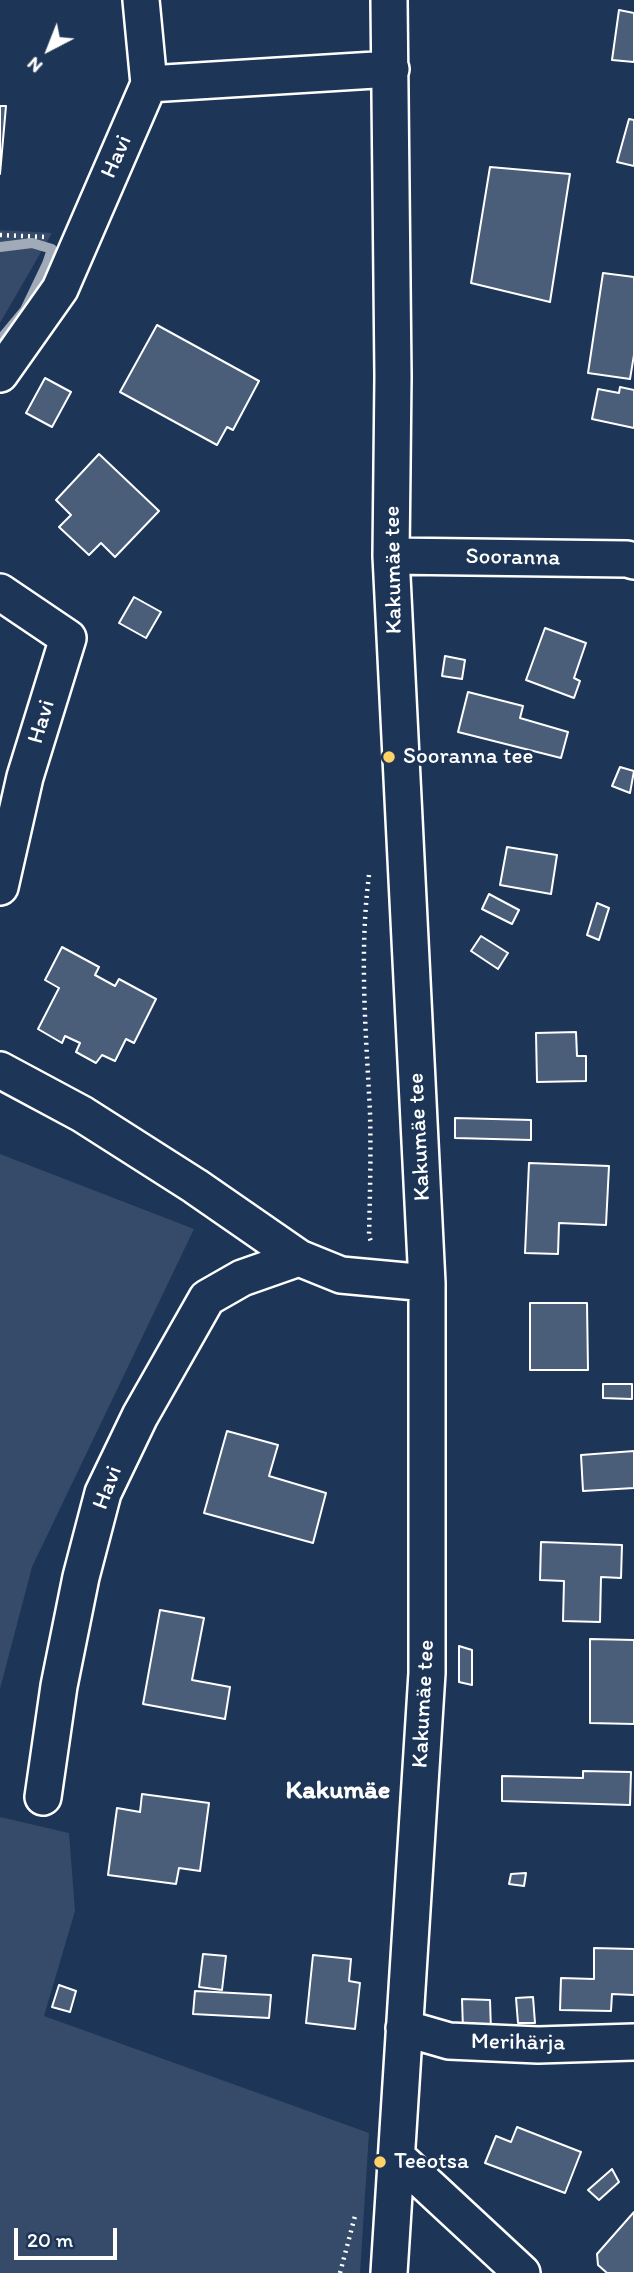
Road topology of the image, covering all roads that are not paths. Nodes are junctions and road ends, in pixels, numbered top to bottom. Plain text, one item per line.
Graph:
1 (141, 0) edge
2 (389, 0) edge
3 (391, 69) junction
4 (149, 84) junction
5 (0, 374) edge
6 (391, 556) junction
7 (634, 561) edge
8 (0, 592) edge
9 (0, 887) edge
10 (0, 1070) edge
11 (299, 1258) junction
12 (428, 1283) junction
13 (43, 1797) dead end
14 (404, 2028) junction
15 (634, 2042) edge
16 (397, 2157) junction
17 (389, 2273) edge
18 (522, 2273) edge

1 - 4 street, Havi
2 - 3 street, Kakumäe tee
3 - 4 street
3 - 6 street, Kakumäe tee
4 - 5 street, Havi
6 - 7 street, Sooranna
6 - 12 street, Kakumäe tee
8 - 9 street, Havi
10 - 11 street
11 - 12 street
11 - 13 street, Havi
12 - 14 street, Kakumäe tee
14 - 15 street, Merihärja
14 - 16 street, Kakumäe tee
16 - 17 street, Kakumäe tee
16 - 18 street

